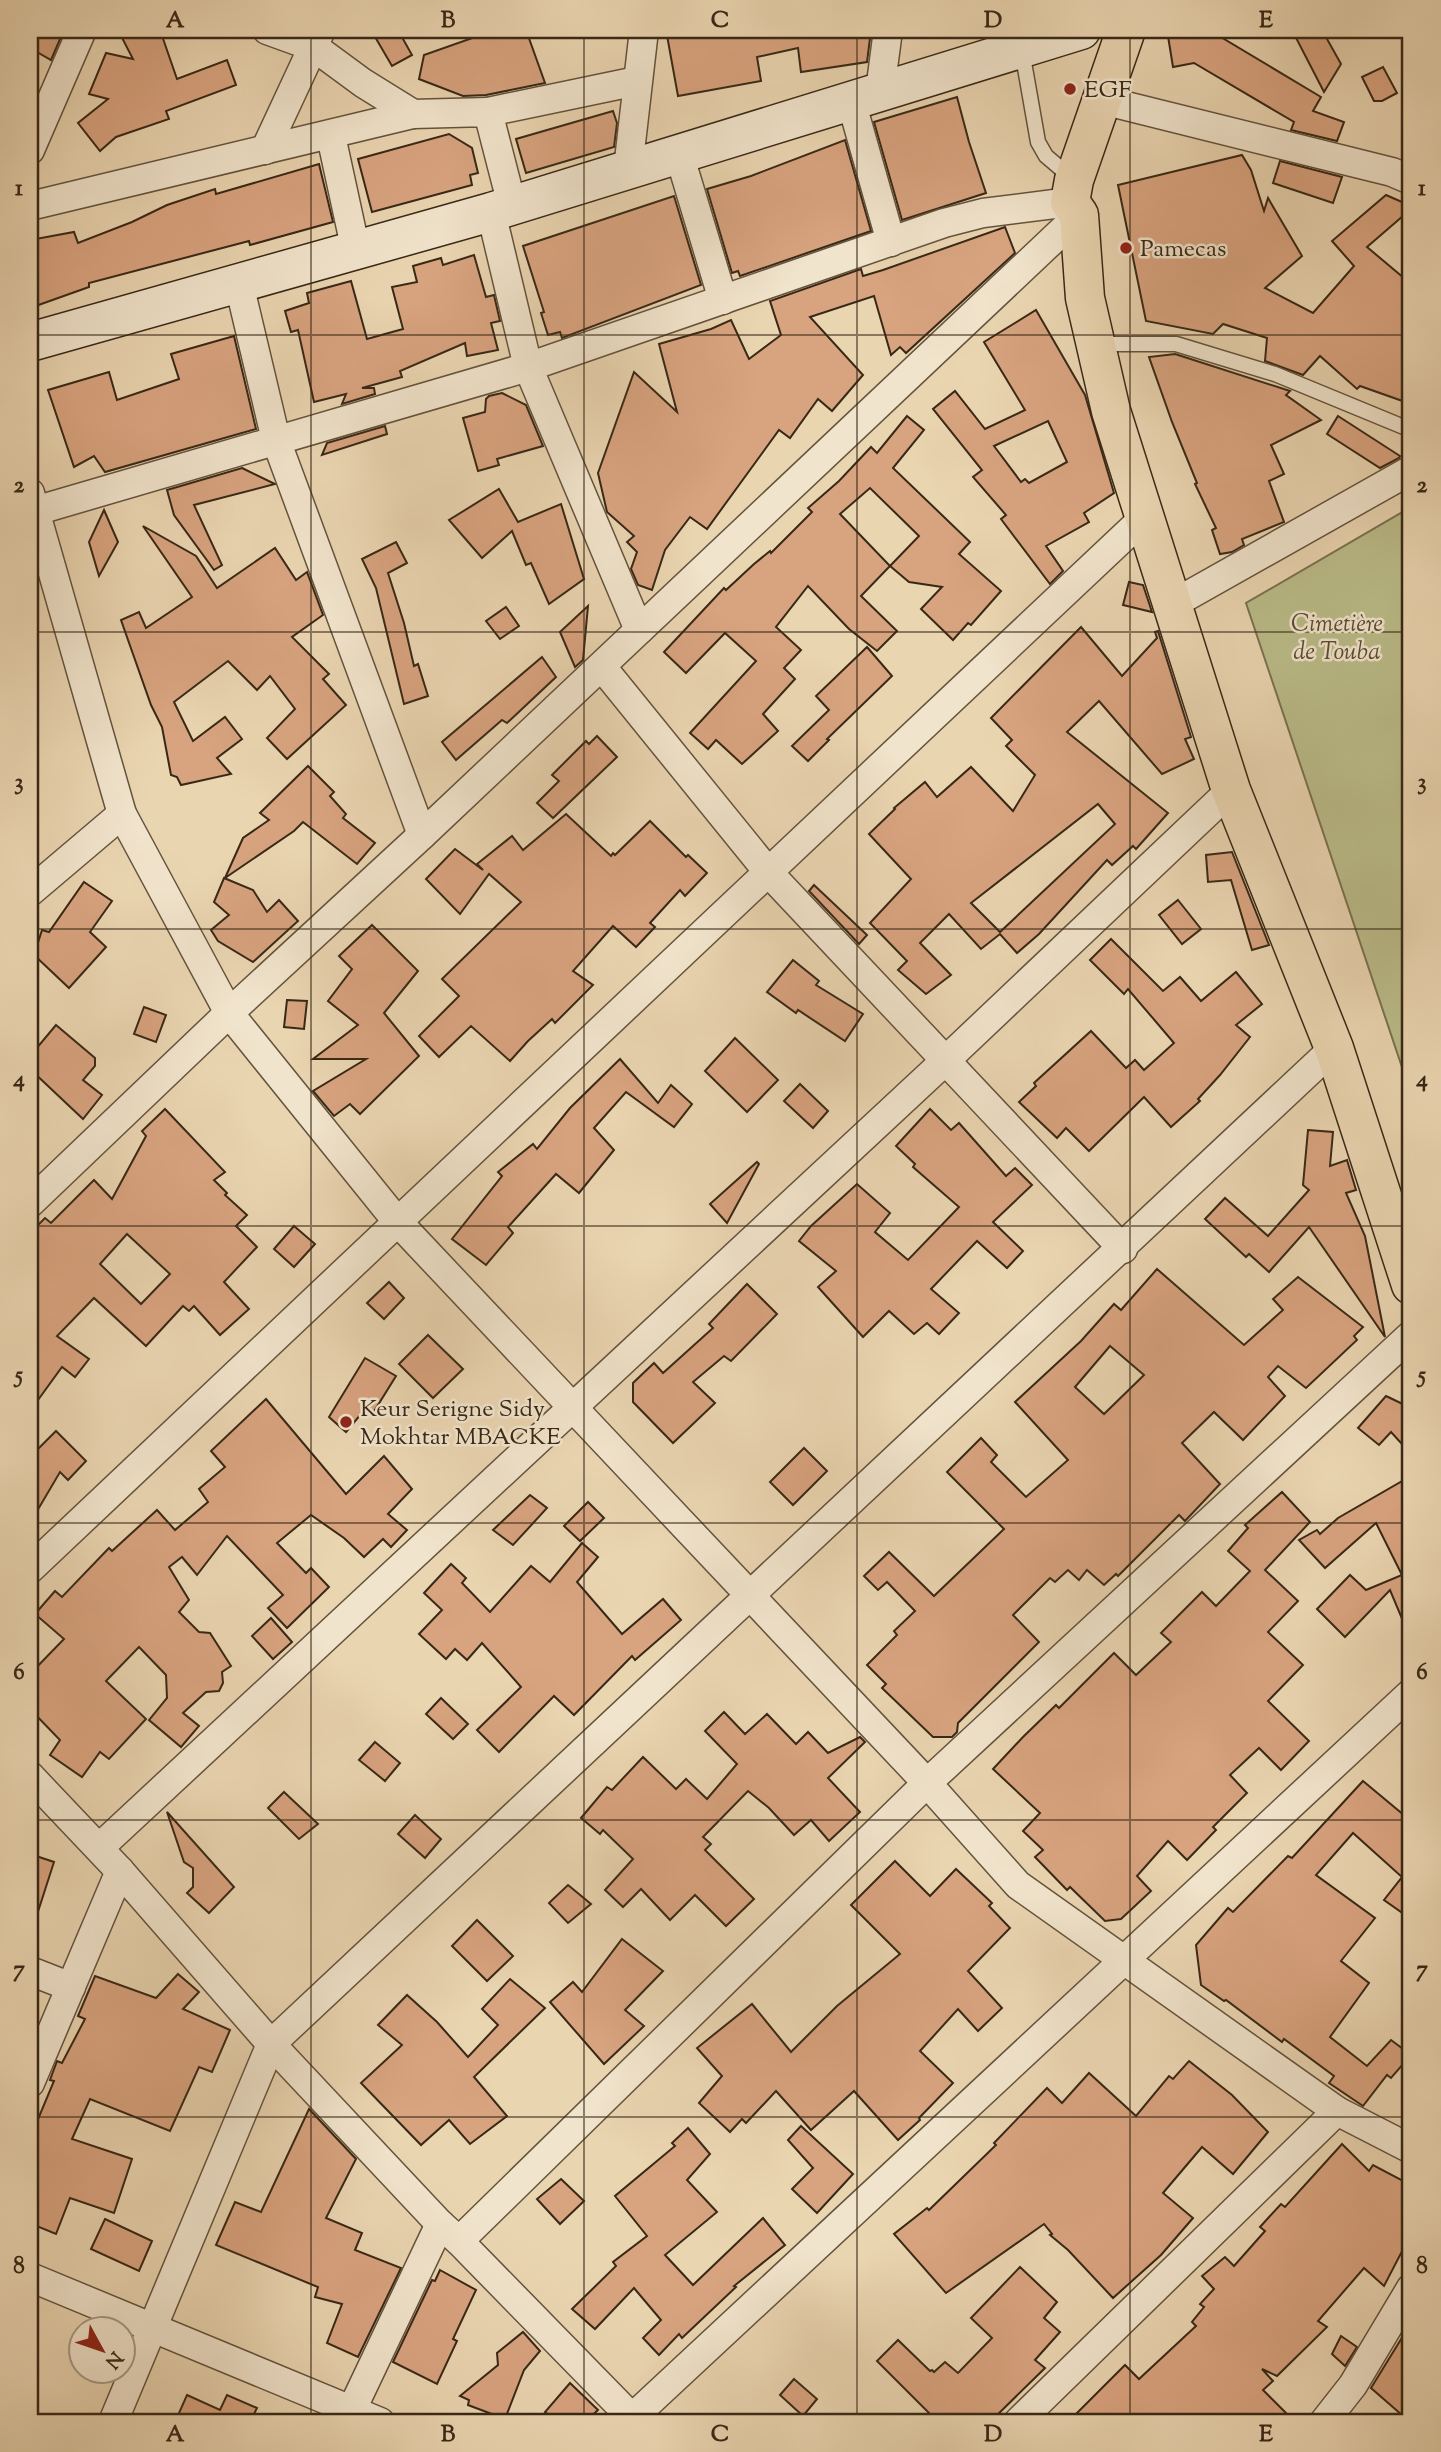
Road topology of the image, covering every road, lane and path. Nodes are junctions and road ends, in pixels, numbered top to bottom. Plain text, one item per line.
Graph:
1 (82, 30) edge
2 (267, 30) edge
3 (644, 30) edge
4 (888, 30) edge
5 (1081, 30) edge
6 (1126, 30) edge
7 (318, 38) edge
8 (1022, 48) junction
9 (637, 81) junction
10 (865, 96) junction
11 (1102, 100) junction
12 (488, 112) junction
13 (413, 114) junction
14 (331, 136) junction
15 (30, 150) edge
16 (265, 150) junction
17 (679, 154) junction
18 (628, 169) junction
19 (1411, 180) edge
20 (1074, 199) junction
21 (30, 206) edge
22 (501, 209) junction
23 (891, 242) junction
24 (356, 251) junction
25 (239, 284) junction
26 (723, 300) junction
27 (30, 342) edge
28 (1097, 344) junction
29 (528, 367) junction
30 (1411, 430) edge
31 (276, 440) junction
32 (1411, 470) edge
33 (33, 502) edge
34 (1146, 516) junction
35 (1173, 604) junction
36 (639, 630) junction
37 (602, 667) junction
38 (1231, 790) junction
39 (122, 814) junction
40 (422, 835) junction
41 (769, 873) junction
42 (30, 892) edge
43 (229, 1013) junction
44 (1334, 1048) junction
45 (945, 1061) junction
46 (30, 1203) edge
47 (396, 1220) junction
48 (1123, 1249) junction
49 (1411, 1285) edge
50 (1411, 1335) edge
51 (573, 1407) junction
52 (30, 1569) edge
53 (750, 1595) junction
54 (1411, 1693) edge
55 (30, 1776) edge
56 (927, 1783) junction
57 (99, 1848) junction
58 (120, 1871) junction
59 (1125, 1959) junction
60 (30, 1971) edge
61 (71, 1987) junction
62 (271, 2044) junction
63 (30, 2083) edge
64 (1337, 2111) junction
65 (1411, 2149) edge
66 (449, 2232) junction
67 (30, 2277) edge
68 (1411, 2288) edge
69 (152, 2328) junction
70 (348, 2416) edge
71 (634, 2420) edge
72 (113, 2422) edge
73 (380, 2422) edge
74 (1018, 2422) edge
75 (1324, 2422) edge

1 - 15 street
2 - 7 street
3 - 9 street
4 - 10 street
5 - 8 main road
6 - 11 main road
7 - 13 street
7 - 16 street
8 - 10 main road
8 - 20 lane
9 - 12 street
9 - 18 street
10 - 17 main road
10 - 23 street
11 - 19 street
11 - 20 main road
12 - 13 street
12 - 22 street
13 - 14 street
14 - 16 street
14 - 24 street
16 - 21 street
17 - 18 main road
17 - 26 street
18 - 22 main road
20 - 23 street
20 - 28 main road
20 - 36 street
22 - 24 main road
22 - 29 street
23 - 26 street
24 - 25 main road
25 - 27 main road
25 - 31 street
26 - 29 street
28 - 30 lane
28 - 34 main road
29 - 31 street
29 - 36 street
31 - 33 street
31 - 40 street
32 - 35 street
33 - 39 street
34 - 35 main road
34 - 41 street
35 - 38 main road
36 - 37 street
37 - 40 street
37 - 41 street
38 - 44 main road
38 - 45 street
39 - 42 street
39 - 43 street
40 - 43 street
41 - 45 street
41 - 47 street
43 - 46 street
43 - 47 street
44 - 48 street
44 - 49 main road
45 - 48 street
45 - 51 street
47 - 51 street
47 - 52 street
48 - 53 street
50 - 56 street
51 - 53 street
51 - 57 street
53 - 56 street
53 - 62 street
54 - 59 street
55 - 57 street
56 - 59 street
56 - 66 street
57 - 58 street
58 - 61 street
58 - 62 street
59 - 64 street
59 - 71 street
60 - 61 street
61 - 63 street
62 - 66 street
62 - 69 street
64 - 65 street
64 - 74 street
66 - 70 street
66 - 71 street
67 - 69 street
68 - 75 street
69 - 70 street
69 - 72 street
70 - 73 street

